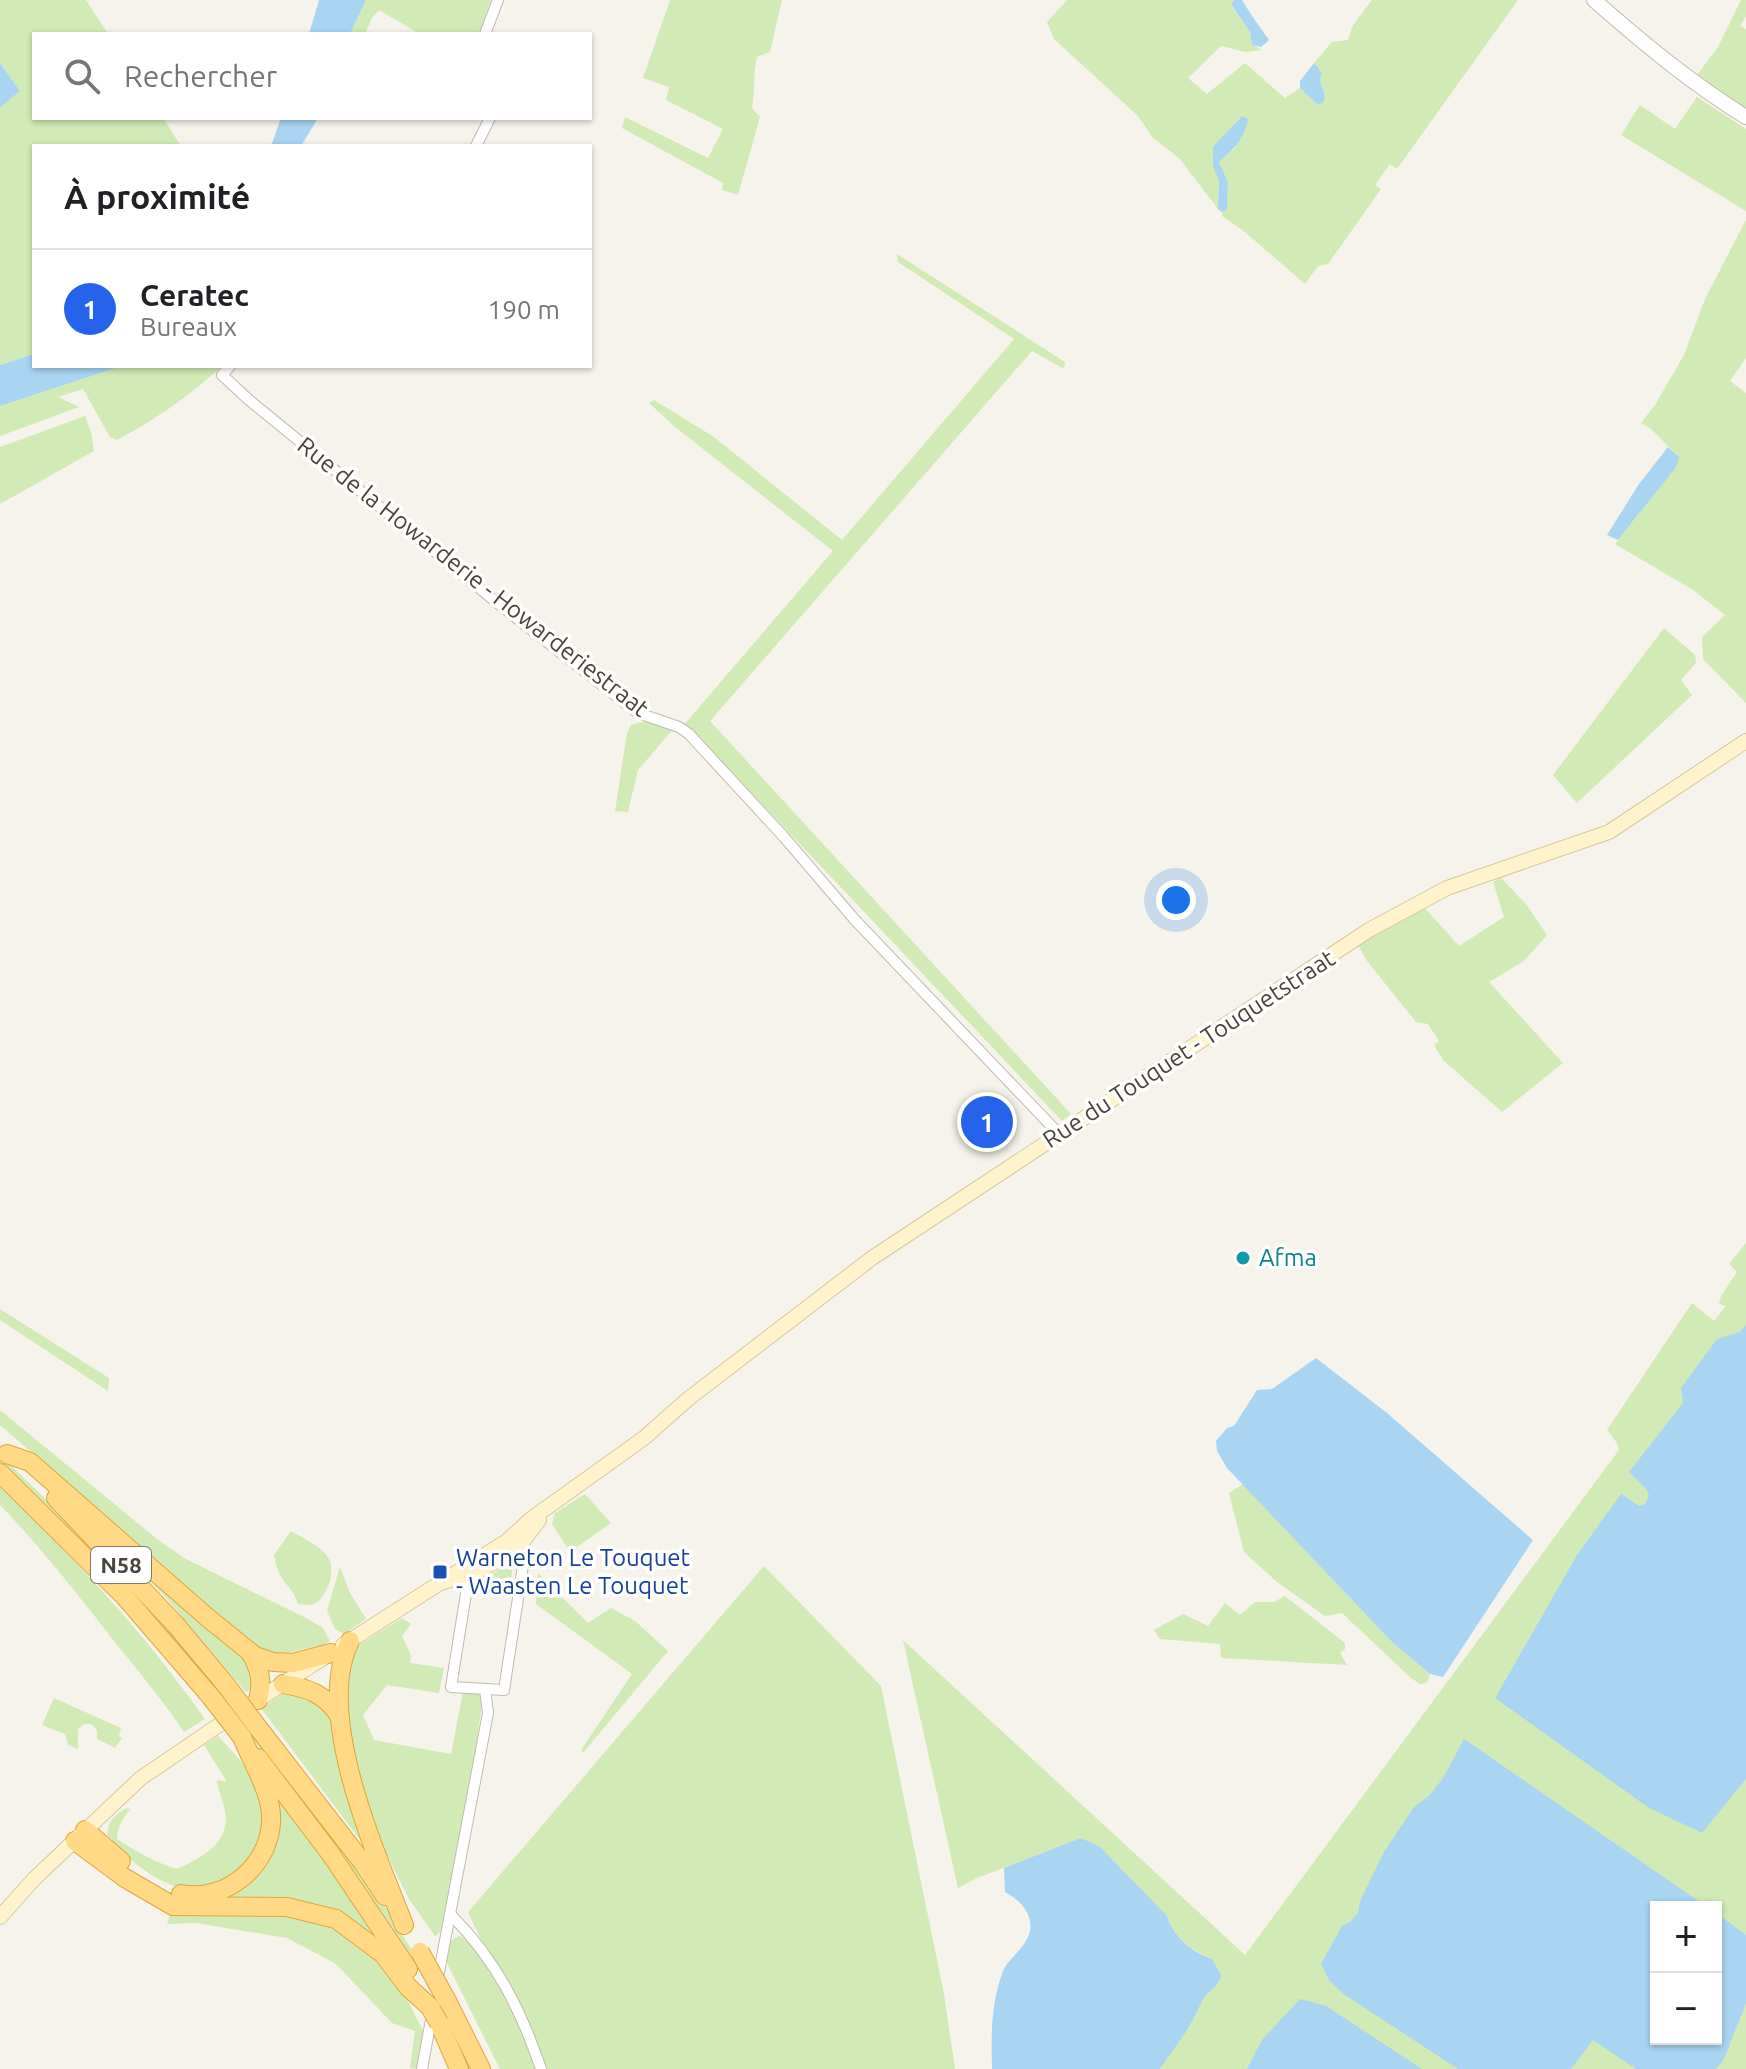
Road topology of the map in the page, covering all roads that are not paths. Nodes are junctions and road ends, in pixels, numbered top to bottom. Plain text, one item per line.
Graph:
1 (498, 0) edge
2 (1594, 0) edge
3 (486, 32) edge
4 (1746, 117) edge
5 (489, 120) edge
6 (477, 144) edge
7 (228, 368) edge
8 (1746, 741) edge
9 (1060, 1135) junction
10 (4, 1450) edge
11 (0, 1473) edge
12 (512, 1543) junction
13 (469, 1575) junction
14 (444, 1580) junction
15 (350, 1641) junction
16 (250, 1652) junction
17 (331, 1653) junction
18 (283, 1684) junction
19 (485, 1690) junction
20 (258, 1700) junction
21 (341, 1719) junction
22 (249, 1731) junction
23 (80, 1835) junction
24 (452, 1916) junction
25 (0, 1917) edge
26 (404, 1925) junction
27 (409, 1980) junction
28 (438, 2010) junction
29 (422, 2069) edge
30 (459, 2069) edge
31 (481, 2069) edge
32 (541, 2069) edge

1 - 3 street
2 - 4 street
5 - 6 street
7 - 9 street, Rue de la Howarderie - Howarderiestraat
8 - 9 main road, Rue du Touquet - Touquetstraat
9 - 12 main road, Rue du Touquet - Touquetstraat
10 - 16 highway
10 - 22 highway, N58, bridge
11 - 22 highway, N58, bridge
12 - 13 main road, Rue du Touquet - Touquetstraat
12 - 14 main road, Rue du Touquet - Touquetstraat
12 - 19 street
13 - 14 main road, Rue du Touquet - Touquetstraat
13 - 19 street
14 - 15 main road, Rue du Touquet - Touquetstraat
15 - 17 main road, Rue du Touquet - Touquetstraat
15 - 21 highway
16 - 17 highway
16 - 20 highway
17 - 18 main road, Rue du Touquet - Touquetstraat
18 - 20 main road, Rue du Touquet - Touquetstraat
18 - 21 highway
19 - 24 street
20 - 23 main road, Rue du Touquet - Touquetstraat
21 - 26 highway
22 - 23 highway
22 - 26 highway, N58
22 - 27 highway, N58
23 - 25 main road, Rue du Touquet - Touquetstraat
23 - 27 highway
24 - 29 street
24 - 32 street
26 - 28 highway, N58, bridge
27 - 28 highway, N58
28 - 30 highway, N58
28 - 31 highway, N58

